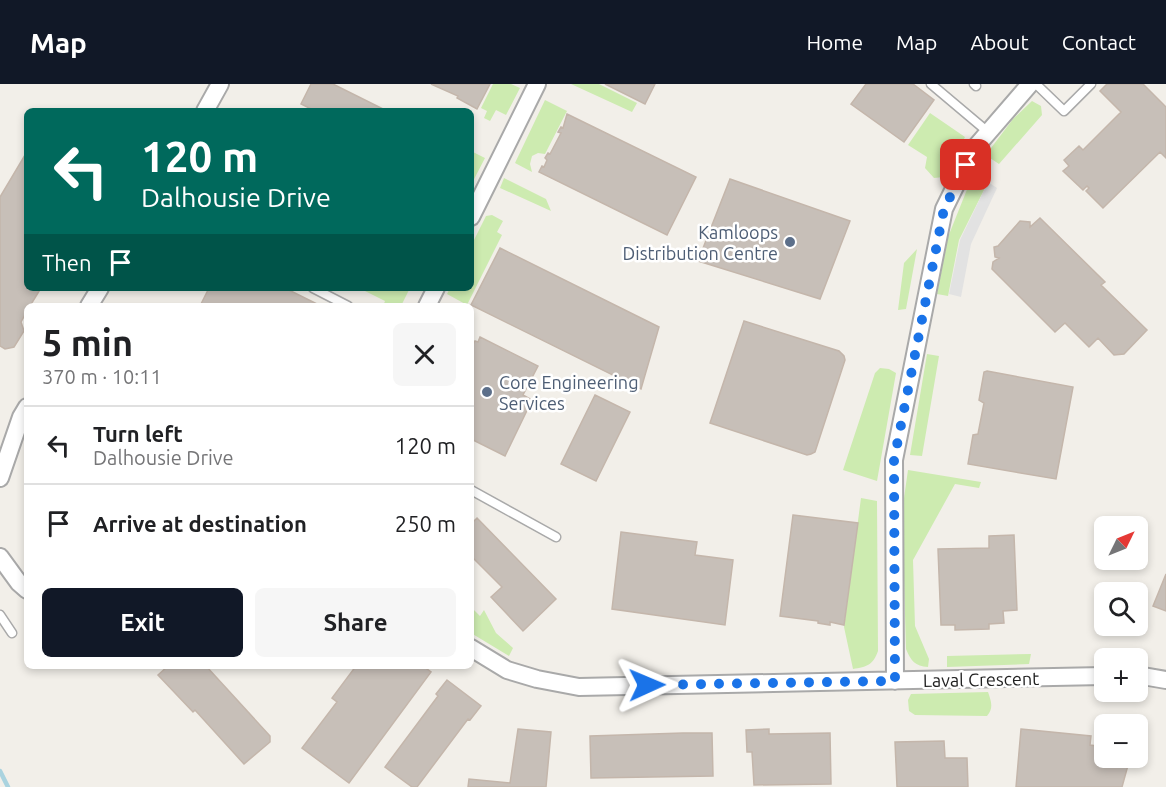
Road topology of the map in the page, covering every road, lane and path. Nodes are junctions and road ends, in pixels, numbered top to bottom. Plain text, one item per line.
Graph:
1 (220, 84) edge
2 (537, 84) edge
3 (931, 84) edge
4 (1030, 84) edge
5 (1036, 84) edge
6 (1091, 84) edge
7 (207, 108) edge
8 (988, 132) junction
9 (474, 211) edge
10 (319, 291) edge
11 (342, 303) edge
12 (24, 412) edge
13 (0, 478) edge
14 (474, 492) edge
15 (556, 537) dead end
16 (0, 557) edge
17 (24, 587) edge
18 (0, 615) edge
19 (12, 633) dead end
20 (474, 650) edge
21 (1094, 676) edge
22 (1148, 677) edge
23 (1166, 680) edge
24 (895, 681) junction

1 - 7 street
2 - 9 street
3 - 8 lane
4 - 8 street
5 - 6 lane
8 - 24 street
10 - 11 lane
12 - 13 street
14 - 15 lane
16 - 17 street
18 - 19 lane
20 - 24 street, Laval Crescent
21 - 24 street, Laval Crescent
22 - 23 street

